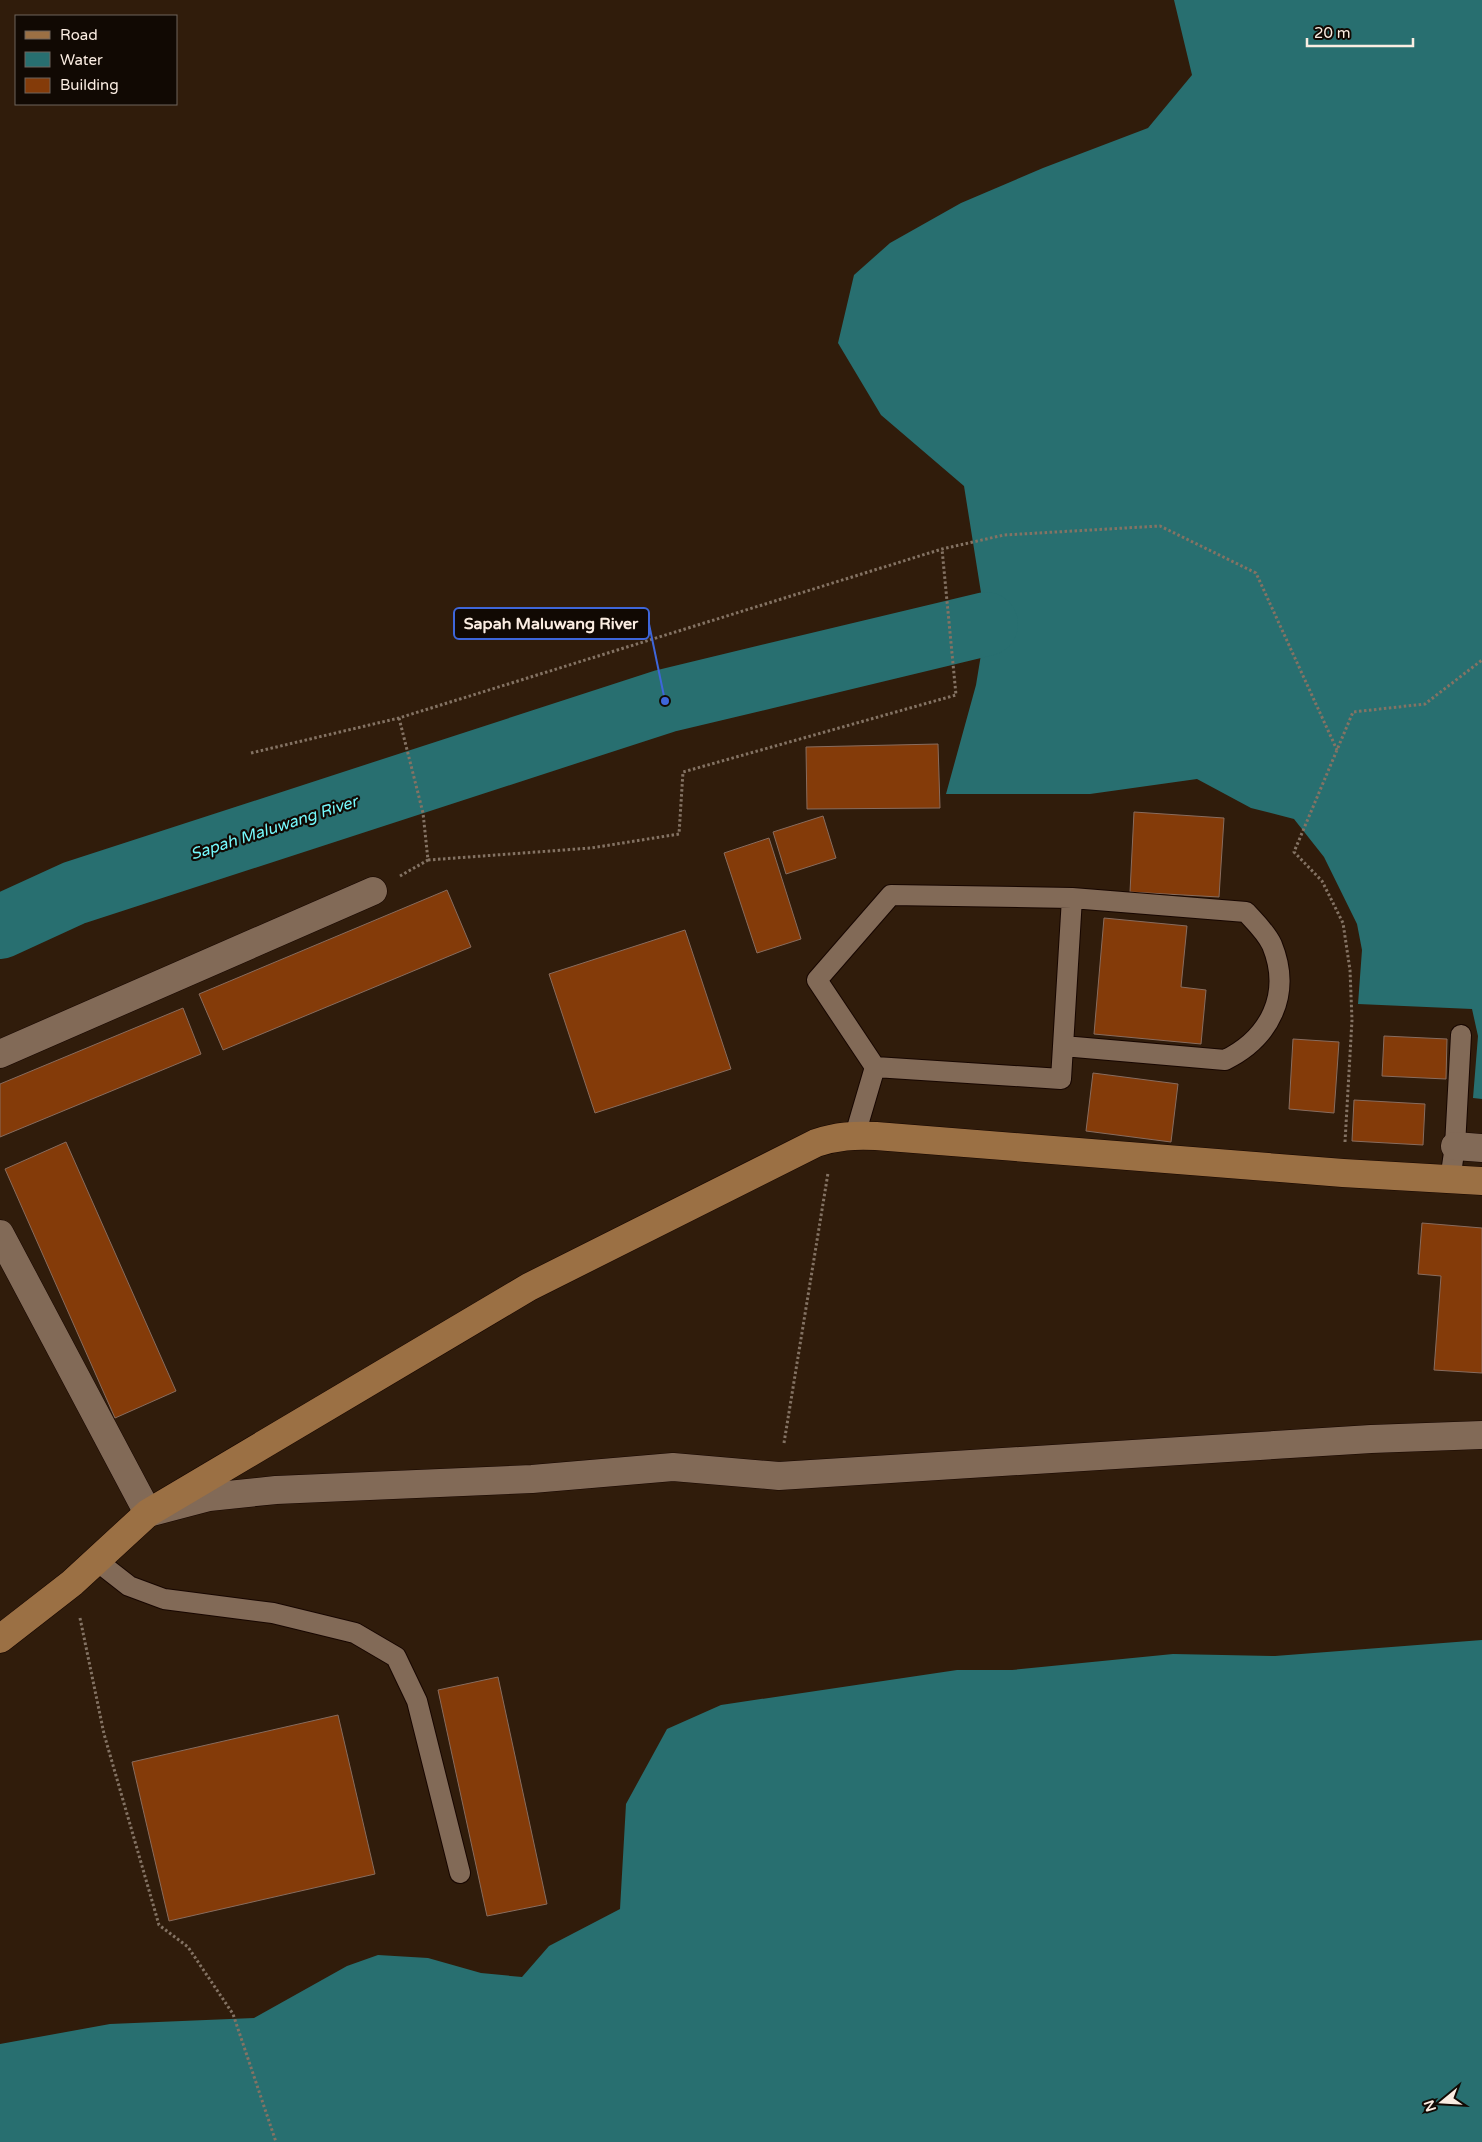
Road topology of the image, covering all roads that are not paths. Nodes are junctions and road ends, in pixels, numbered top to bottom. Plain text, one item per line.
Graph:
1 (373, 891) road end
2 (1072, 898) junction
3 (1460, 1035) dead end
4 (1064, 1046) junction
5 (0, 1054) edge
6 (875, 1067) junction
7 (844, 1136) junction
8 (1454, 1146) junction
9 (1482, 1148) edge
10 (1450, 1180) junction
11 (1482, 1181) edge
12 (0, 1234) edge
13 (1482, 1434) edge
14 (148, 1513) junction
15 (97, 1561) junction
16 (0, 1640) edge
17 (460, 1873) dead end

1 - 5 street
2 - 4 lane
2 - 4 lane
2 - 6 lane
3 - 8 lane
4 - 6 lane
6 - 7 lane
7 - 10 street
7 - 14 street
8 - 9 street
8 - 10 lane
10 - 11 street
12 - 14 street
13 - 14 street
14 - 15 street
15 - 16 street
15 - 17 lane

